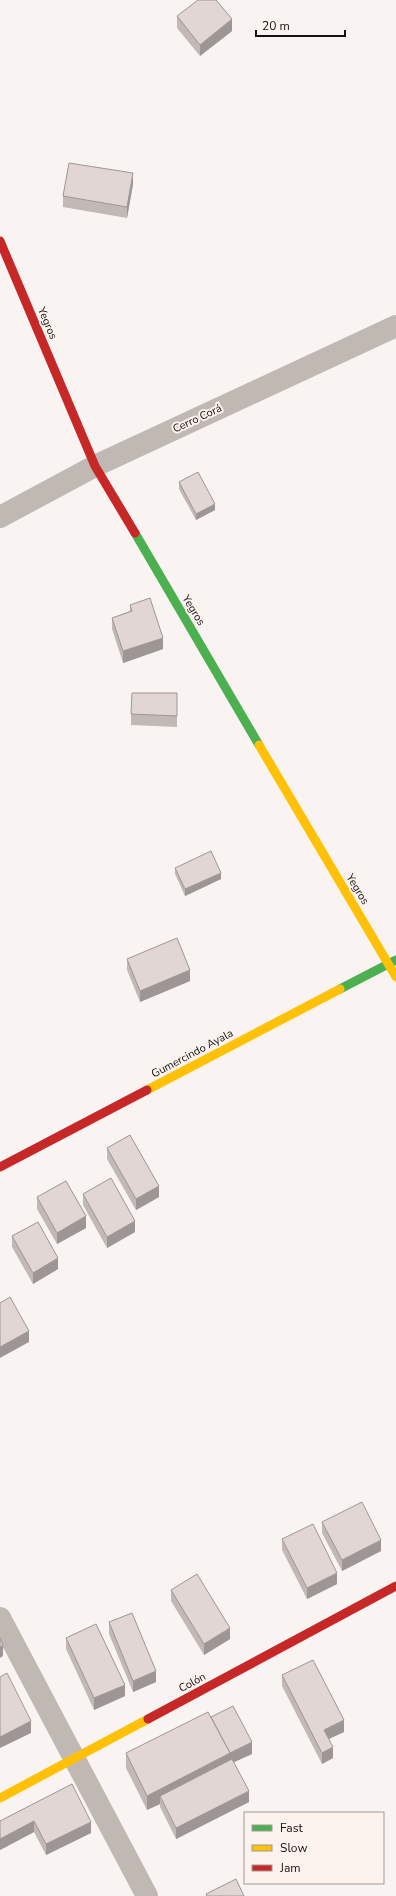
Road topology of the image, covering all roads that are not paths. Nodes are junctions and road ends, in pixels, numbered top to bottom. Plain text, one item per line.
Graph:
1 (0, 241) edge
2 (396, 326) edge
3 (95, 466) junction
4 (0, 516) edge
5 (392, 962) edge
6 (396, 977) edge
7 (0, 1167) edge
8 (396, 1586) edge
9 (0, 1618) edge
10 (73, 1759) junction
11 (0, 1798) edge
12 (147, 1896) edge

1 - 3 street, Yegros
2 - 3 street, Cerro Corá
3 - 4 street, Cerro Corá
3 - 5 street, Yegros
5 - 6 street, Yegros
5 - 7 street, Gumercindo Ayala
8 - 10 street, Colón
9 - 10 street
10 - 11 street, Colón
10 - 12 street

